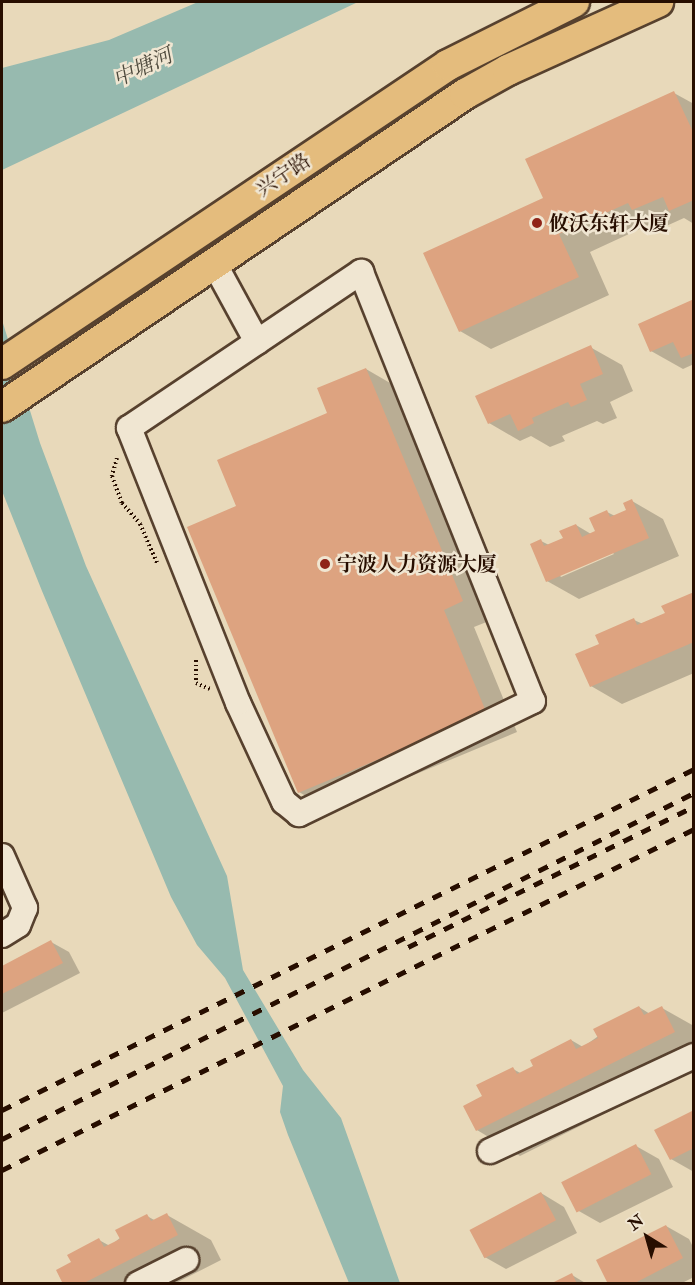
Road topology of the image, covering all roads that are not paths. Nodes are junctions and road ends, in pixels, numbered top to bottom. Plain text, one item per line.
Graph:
1 (574, 2) edge
2 (658, 2) edge
3 (214, 263) junction
4 (256, 342) junction
5 (11, 358) edge
6 (2, 407) edge
7 (2, 856) edge
8 (2, 935) edge
9 (693, 1056) edge
10 (490, 1151) dead end
11 (186, 1260) dead end
12 (138, 1284) edge

1 - 5 main road, 兴宁路
2 - 3 main road
3 - 4 lane
3 - 6 main road
4 - 4 lane
7 - 8 lane
9 - 10 lane
11 - 12 lane

